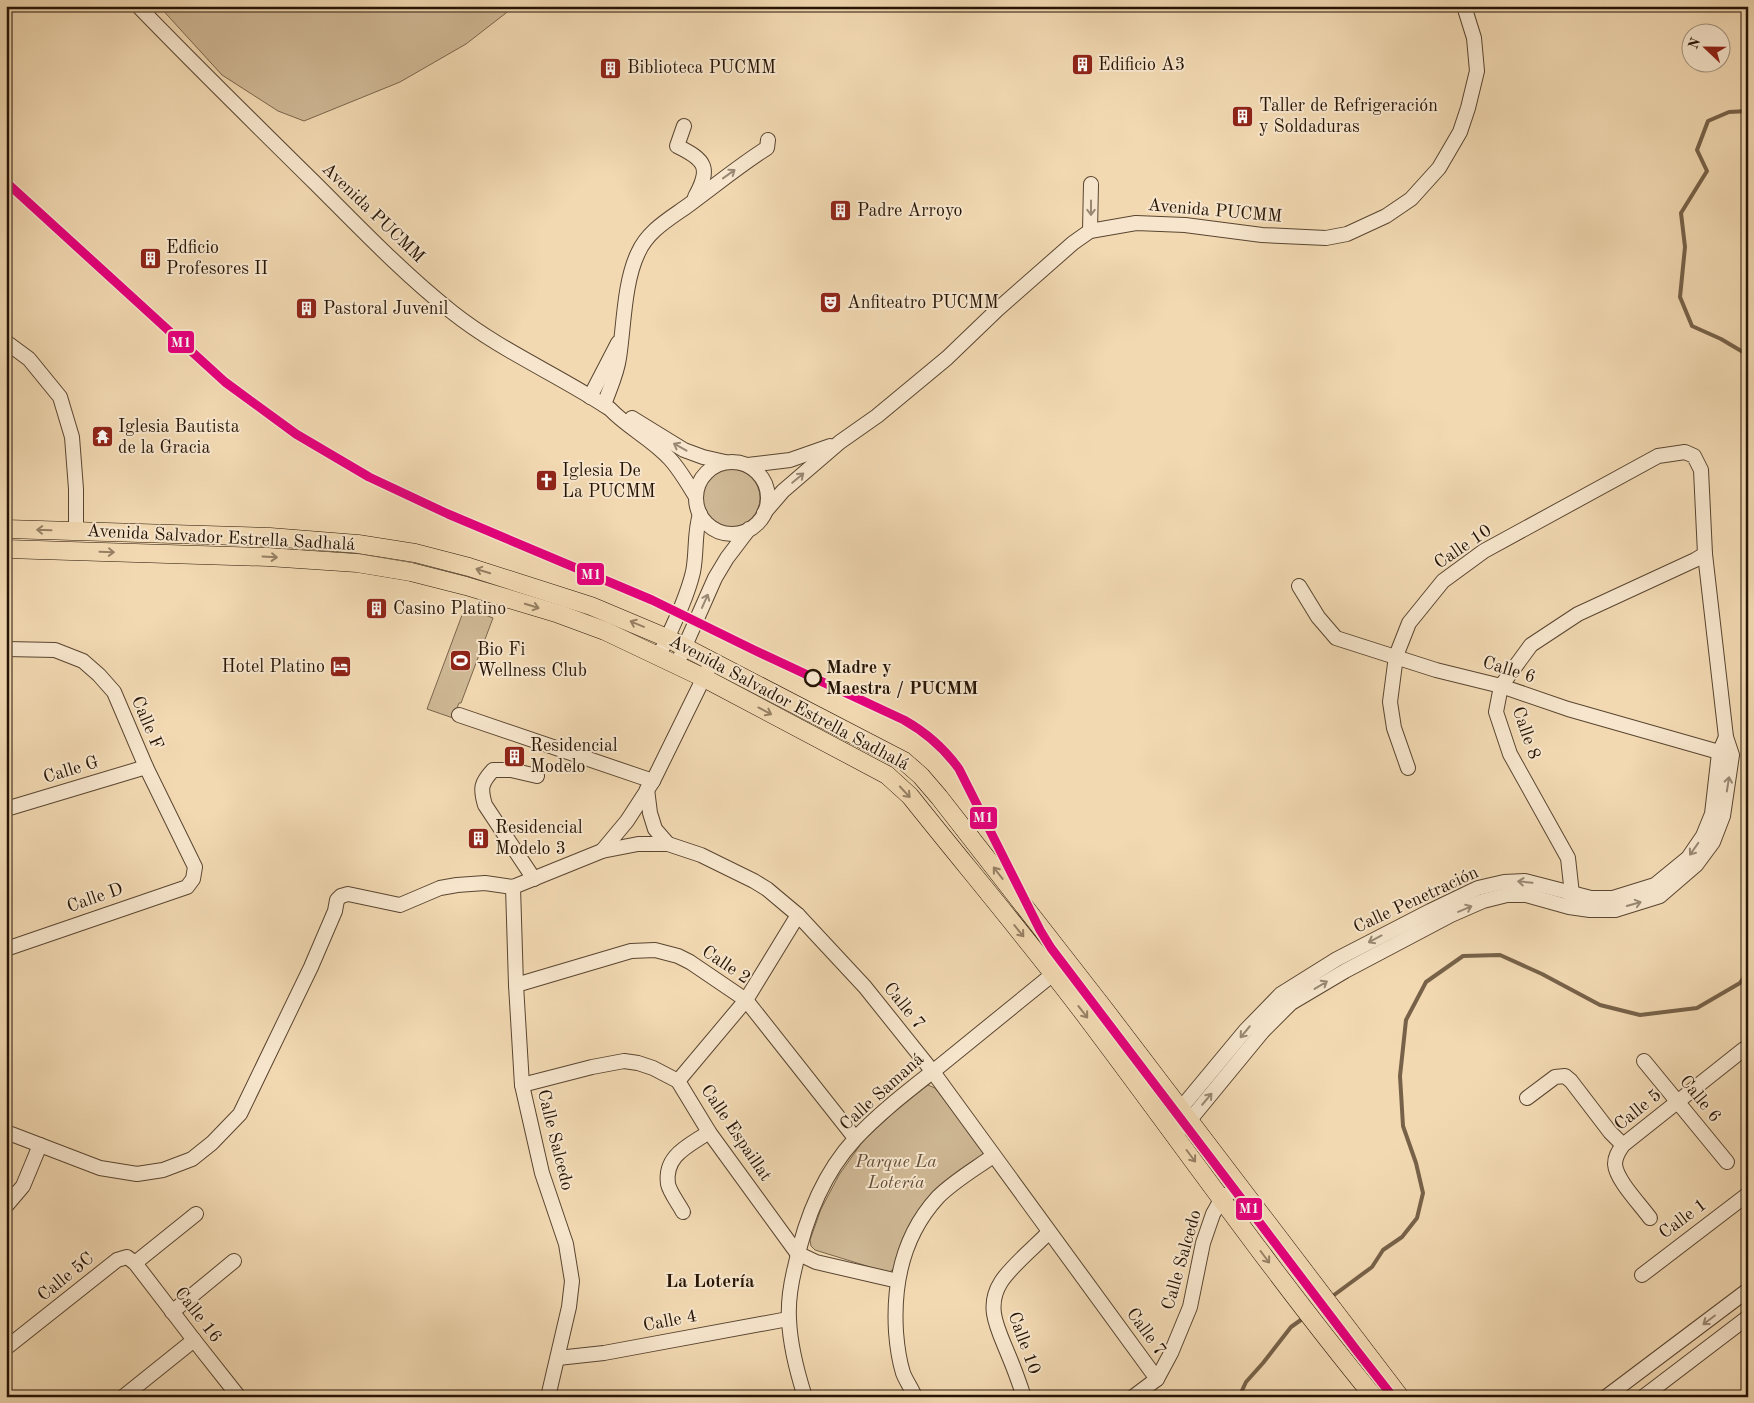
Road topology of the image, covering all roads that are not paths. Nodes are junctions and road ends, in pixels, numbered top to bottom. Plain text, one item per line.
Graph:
1 (138, 6) edge
2 (1464, 6) edge
3 (684, 126) dead end
4 (768, 140) dead end
5 (1090, 184) dead end
6 (691, 204) junction
7 (1090, 231) junction
8 (621, 338) junction
9 (6, 342) edge
10 (590, 396) junction
11 (607, 407) junction
12 (840, 442) junction
13 (1685, 452) joint
14 (726, 462) junction
15 (748, 465) junction
16 (696, 497) junction
17 (764, 512) junction
18 (700, 514) junction
19 (6, 529) edge
20 (749, 529) junction
21 (76, 531) junction
22 (6, 549) edge
23 (1705, 554) junction
24 (1299, 586) dead end
25 (667, 638) junction
26 (685, 646) junction
27 (6, 649) edge
28 (659, 656) junction
29 (1396, 656) junction
30 (712, 660) junction
31 (677, 664) junction
32 (704, 678) junction
33 (1501, 686) junction
34 (459, 714) dead end
35 (1726, 754) junction
36 (146, 767) junction
37 (1408, 768) dead end
38 (537, 776) dead end
39 (650, 785) junction
40 (6, 809) edge
41 (668, 844) junction
42 (602, 851) junction
43 (534, 879) junction
44 (193, 880) joint
45 (514, 887) junction
46 (1571, 900) junction
47 (798, 915) junction
48 (6, 948) edge
49 (1053, 974) junction
50 (516, 985) junction
51 (746, 1000) junction
52 (1746, 1048) edge
53 (1644, 1061) dead end
54 (932, 1072) junction
55 (678, 1081) junction
56 (522, 1085) junction
57 (1527, 1098) dead end
58 (1678, 1101) junction
59 (1184, 1116) junction
60 (1171, 1130) junction
61 (6, 1132) edge
62 (709, 1132) junction
63 (855, 1138) junction
64 (40, 1145) junction
65 (1623, 1145) junction
66 (994, 1156) junction
67 (1727, 1162) dead end
68 (1239, 1187) junction
69 (1748, 1194) edge
70 (1222, 1198) junction
71 (6, 1206) edge
72 (683, 1212) dead end
73 (196, 1214) dead end
74 (1650, 1218) dead end
75 (1049, 1232) junction
76 (797, 1253) junction
77 (131, 1260) junction
78 (234, 1261) dead end
79 (1642, 1275) dead end
80 (898, 1281) junction
81 (1748, 1290) edge
82 (172, 1312) junction
83 (1748, 1317) edge
84 (788, 1319) junction
85 (194, 1340) junction
86 (6, 1348) edge
87 (558, 1358) junction
88 (1157, 1379) junction
89 (123, 1397) edge
90 (239, 1397) edge
91 (548, 1397) edge
92 (805, 1397) edge
93 (916, 1397) edge
94 (1024, 1397) edge
95 (1133, 1397) edge
96 (1374, 1397) edge
97 (1400, 1397) edge
98 (1606, 1397) edge
99 (1643, 1397) edge

1 - 10 street, Avenida PUCMM
2 - 7 street, Avenida PUCMM
3 - 6 street
6 -> 4 street
5 -> 7 street
6 - 8 street
7 - 12 street, Avenida PUCMM
8 - 10 street
8 - 11 street
9 - 21 street
10 - 11 street, Avenida PUCMM
14 -> 11 street, Avenida PUCMM
11 - 16 street, Avenida PUCMM
12 - 15 street, Avenida PUCMM
17 -> 12 street, Avenida PUCMM
13 - 23 street, Calle Penetración
13 - 29 street, Calle 10
14 - 15 street
14 - 16 street
15 - 17 street
16 - 18 street
17 - 20 street
18 - 20 street
18 - 25 street
21 -> 19 main road, Avenida Salvador Estrella Sadhalá
26 -> 20 street
25 -> 21 main road, Avenida Salvador Estrella Sadhalá
22 -> 28 main road, Avenida Salvador Estrella Sadhalá
23 - 33 street, Calle 8
23 - 35 street, Calle Penetración
24 - 29 street, Calle 6
25 - 26 main road, Avenida Salvador Estrella Sadhalá
25 - 28 street
26 - 30 main road, Avenida Salvador Estrella Sadhalá
26 - 31 street
27 - 36 street, Calle F
28 - 31 main road, Avenida Salvador Estrella Sadhalá
29 - 33 street, Calle 6
29 - 37 street, Calle 10
30 - 32 street
59 -> 30 main road, Avenida Salvador Estrella Sadhalá
31 - 32 main road, Avenida Salvador Estrella Sadhalá
32 - 39 street
32 -> 49 main road, Avenida Salvador Estrella Sadhalá
33 - 35 street, Calle 6
33 - 46 street, Calle 8
34 - 39 street
35 - 46 street, Calle Penetración
36 - 40 street, Calle G
36 - 44 street, Calle F
38 - 43 street
39 - 41 street
39 - 42 street
41 - 42 street, Calle 7
41 - 47 street, Calle 7
42 - 43 street, Calle 7
43 - 45 street, Calle 7
44 - 48 street, Calle D
45 - 50 street, Calle Salcedo
45 - 64 street
46 - 59 street, Calle Penetración
47 - 51 street
47 - 54 street, Calle 7
49 - 54 street, Calle Samaná
49 -> 60 main road, Avenida Salvador Estrella Sadhalá
50 - 51 street, Calle 2
50 - 56 street, Calle Salcedo
51 - 55 street
51 - 63 street, Calle 2
52 - 58 street, Calle 5
53 - 58 street, Calle 6
54 - 63 street, Calle Samaná
54 - 66 street, Calle 7
55 - 56 street, Calle Espaillat
55 - 62 street, Calle Espaillat
56 - 87 street, Calle Salcedo
57 - 65 street
58 - 65 street, Calle 5
58 - 67 street, Calle 6
59 - 60 street, Calle Penetración
59 - 68 main road, Avenida Salvador Estrella Sadhalá
60 -> 70 main road, Avenida Salvador Estrella Sadhalá
61 - 64 street
62 - 72 street
62 - 76 street, Calle Espaillat
63 - 76 street, Calle Samaná
64 - 71 street
65 - 74 street, Calle 5
66 - 75 street, Calle 7
66 - 80 street
68 - 70 street, Calle Salcedo
68 - 97 main road, Avenida Salvador Estrella Sadhalá
69 - 79 street, Calle 1
70 - 88 street, Calle Salcedo
70 -> 96 main road, Avenida Salvador Estrella Sadhalá
73 - 77 street, Calle 5C
75 - 88 street, Calle 7
75 - 94 street, Calle 10
76 - 80 street
76 - 84 street, Calle Samaná
77 - 82 street, Calle 16
77 - 86 street, Calle 5C
78 - 82 street
80 - 93 street
81 -> 98 street
82 - 85 street, Calle 16
83 - 99 street
84 - 87 street, Calle 4
84 - 92 street, Calle Samaná
85 - 89 street
85 - 90 street, Calle 16
87 - 91 street, Calle Salcedo
88 - 95 street, Calle Salcedo

